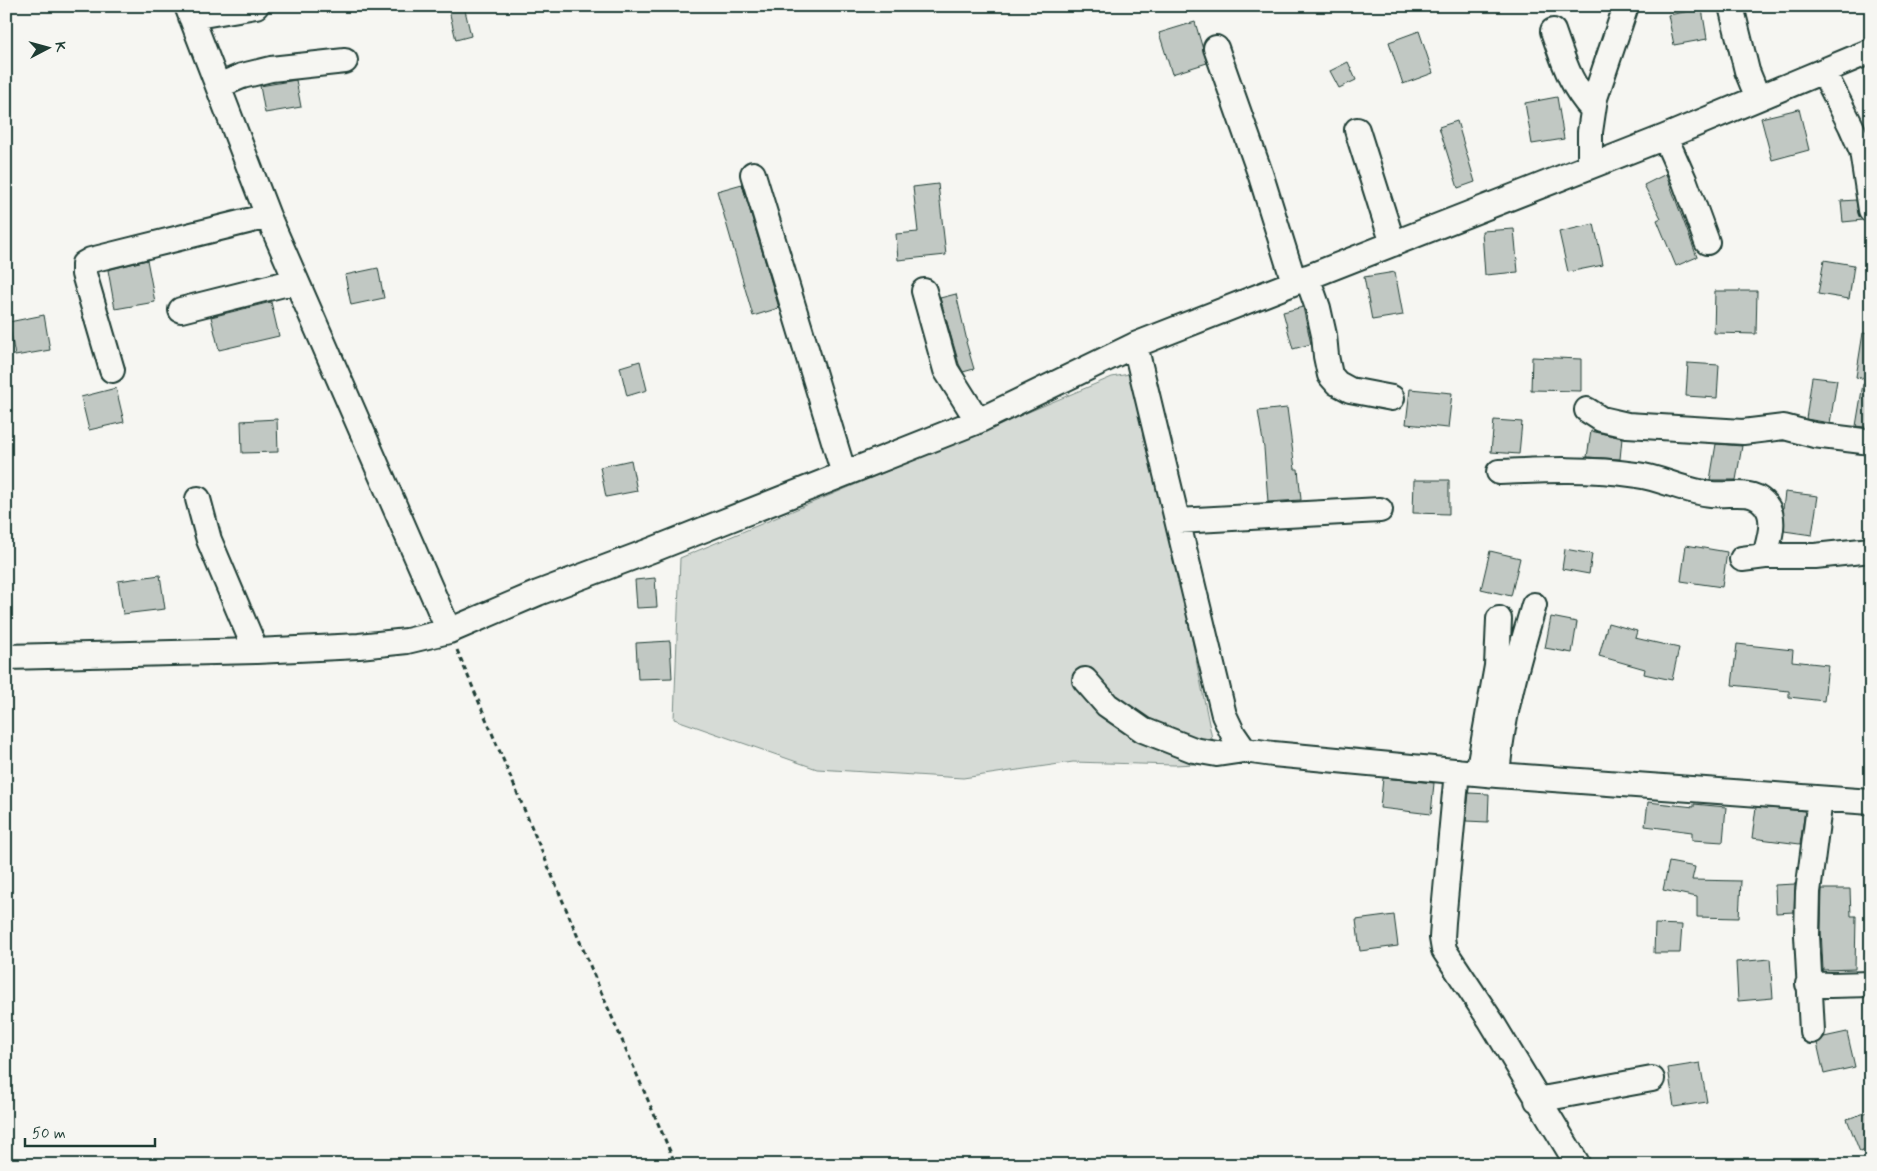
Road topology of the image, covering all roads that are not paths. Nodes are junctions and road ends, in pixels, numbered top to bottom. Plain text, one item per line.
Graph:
1 (256, 6) edge
2 (1626, 6) edge
3 (1731, 6) edge
4 (189, 12) edge
5 (1553, 31) dead end
6 (1216, 48) dead end
7 (1871, 51) edge
8 (346, 61) dead end
9 (1823, 71) junction
10 (218, 86) junction
11 (1758, 98) junction
12 (1593, 110) junction
13 (1357, 130) dead end
14 (1665, 137) junction
15 (1590, 166) junction
16 (753, 174) dead end
17 (1871, 210) edge
18 (268, 216) junction
19 (1707, 242) dead end
20 (1393, 244) junction
21 (296, 280) junction
22 (1301, 280) junction
23 (924, 291) dead end
24 (181, 310) dead end
25 (1135, 345) junction
26 (112, 370) dead end
27 (1392, 398) dead end
28 (1587, 410) dead end
29 (978, 421) junction
30 (1871, 442) edge
31 (1499, 472) dead end
32 (844, 474) junction
33 (198, 499) dead end
34 (1380, 510) dead end
35 (1178, 521) junction
36 (1871, 550) edge
37 (1765, 556) junction
38 (1742, 559) dead end
39 (1534, 605) dead end
40 (1498, 620) dead end
41 (449, 631) junction
42 (256, 652) junction
43 (6, 657) edge
44 (1085, 680) dead end
45 (1244, 750) junction
46 (1477, 773) junction
47 (1820, 799) junction
48 (1871, 802) edge
49 (1808, 984) junction
50 (1871, 984) edge
51 (1812, 1031) dead end
52 (1652, 1079) dead end
53 (1537, 1100) junction
54 (1578, 1165) edge

1 - 4 street
2 - 12 street
3 - 11 street
4 - 10 street
5 - 12 street
6 - 22 street
7 - 9 street
8 - 10 street
9 - 11 street
9 - 17 street
10 - 18 street
11 - 14 street
12 - 15 street
13 - 20 street
14 - 15 street
14 - 19 street
15 - 20 street
16 - 32 street
18 - 21 street
18 - 26 street
20 - 22 street
21 - 24 street
21 - 41 street
22 - 25 street
22 - 27 street
23 - 29 street
25 - 29 street
25 - 35 street
28 - 30 street
29 - 32 street
31 - 37 street
32 - 41 street
33 - 42 street
34 - 35 street
35 - 45 street
36 - 37 street
37 - 38 street
39 - 46 street
40 - 46 street
41 - 42 street
42 - 43 street
44 - 45 street
45 - 46 street
46 - 47 street
46 - 53 street
47 - 48 street
47 - 49 street
49 - 50 street
49 - 51 street
52 - 53 street
53 - 54 street

